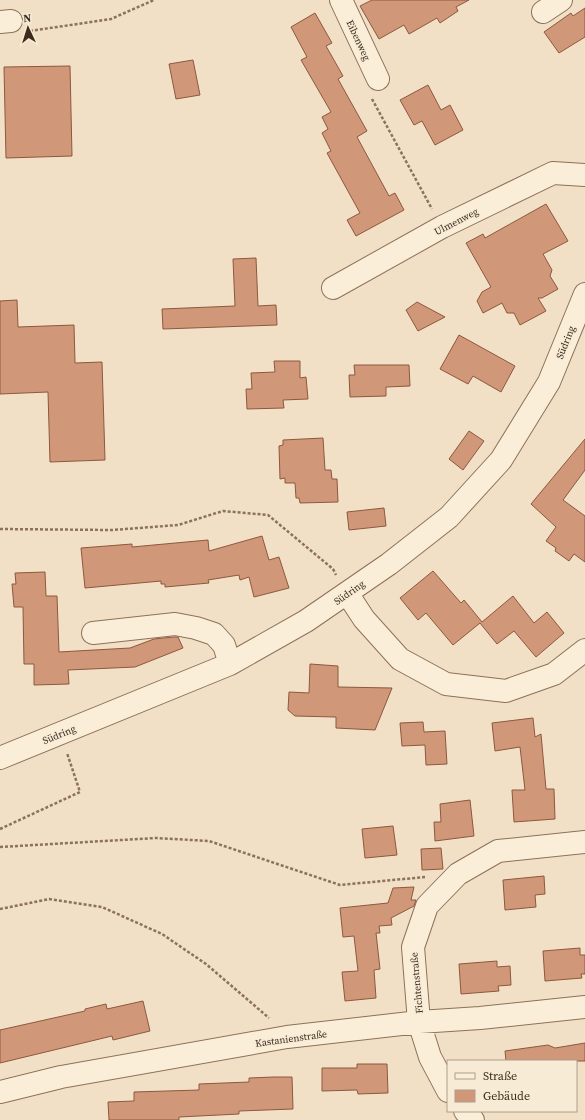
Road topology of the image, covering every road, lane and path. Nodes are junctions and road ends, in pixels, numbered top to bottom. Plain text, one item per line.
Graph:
1 (154, 0) edge
2 (341, 0) edge
3 (561, 0) edge
4 (543, 12) dead end
5 (6, 22) edge
6 (378, 79) joint
7 (585, 175) edge
8 (442, 227) junction
9 (333, 288) dead end
10 (585, 294) edge
11 (0, 529) edge
12 (347, 594) junction
13 (94, 632) dead end
14 (585, 650) edge
15 (230, 664) junction
16 (60, 734) junction
17 (0, 758) edge
18 (0, 829) edge
19 (585, 842) edge
20 (0, 847) edge
21 (458, 874) junction
22 (0, 910) edge
23 (585, 1007) edge
24 (420, 1022) junction
25 (287, 1037) junction
26 (447, 1089) edge
27 (0, 1092) edge
28 (466, 1112) edge
29 (473, 1120) edge

1 - 5 path
2 - 6 street, Eibenweg
3 - 4 street
6 - 8 path
7 - 8 street, Ulmenweg
8 - 9 street, Ulmenweg
10 - 12 street, Südring
11 - 12 path
12 - 14 street
12 - 15 street, Südring
13 - 15 street
15 - 16 street, Südring
16 - 17 street, Südring
16 - 18 path
19 - 21 street, Fichtenstraße
20 - 21 path
21 - 24 street, Fichtenstraße
22 - 25 path
23 - 24 street, Kastanienstraße
24 - 25 street, Kastanienstraße
24 - 26 street, Fichtenstraße
25 - 27 street, Kastanienstraße
28 - 29 street

